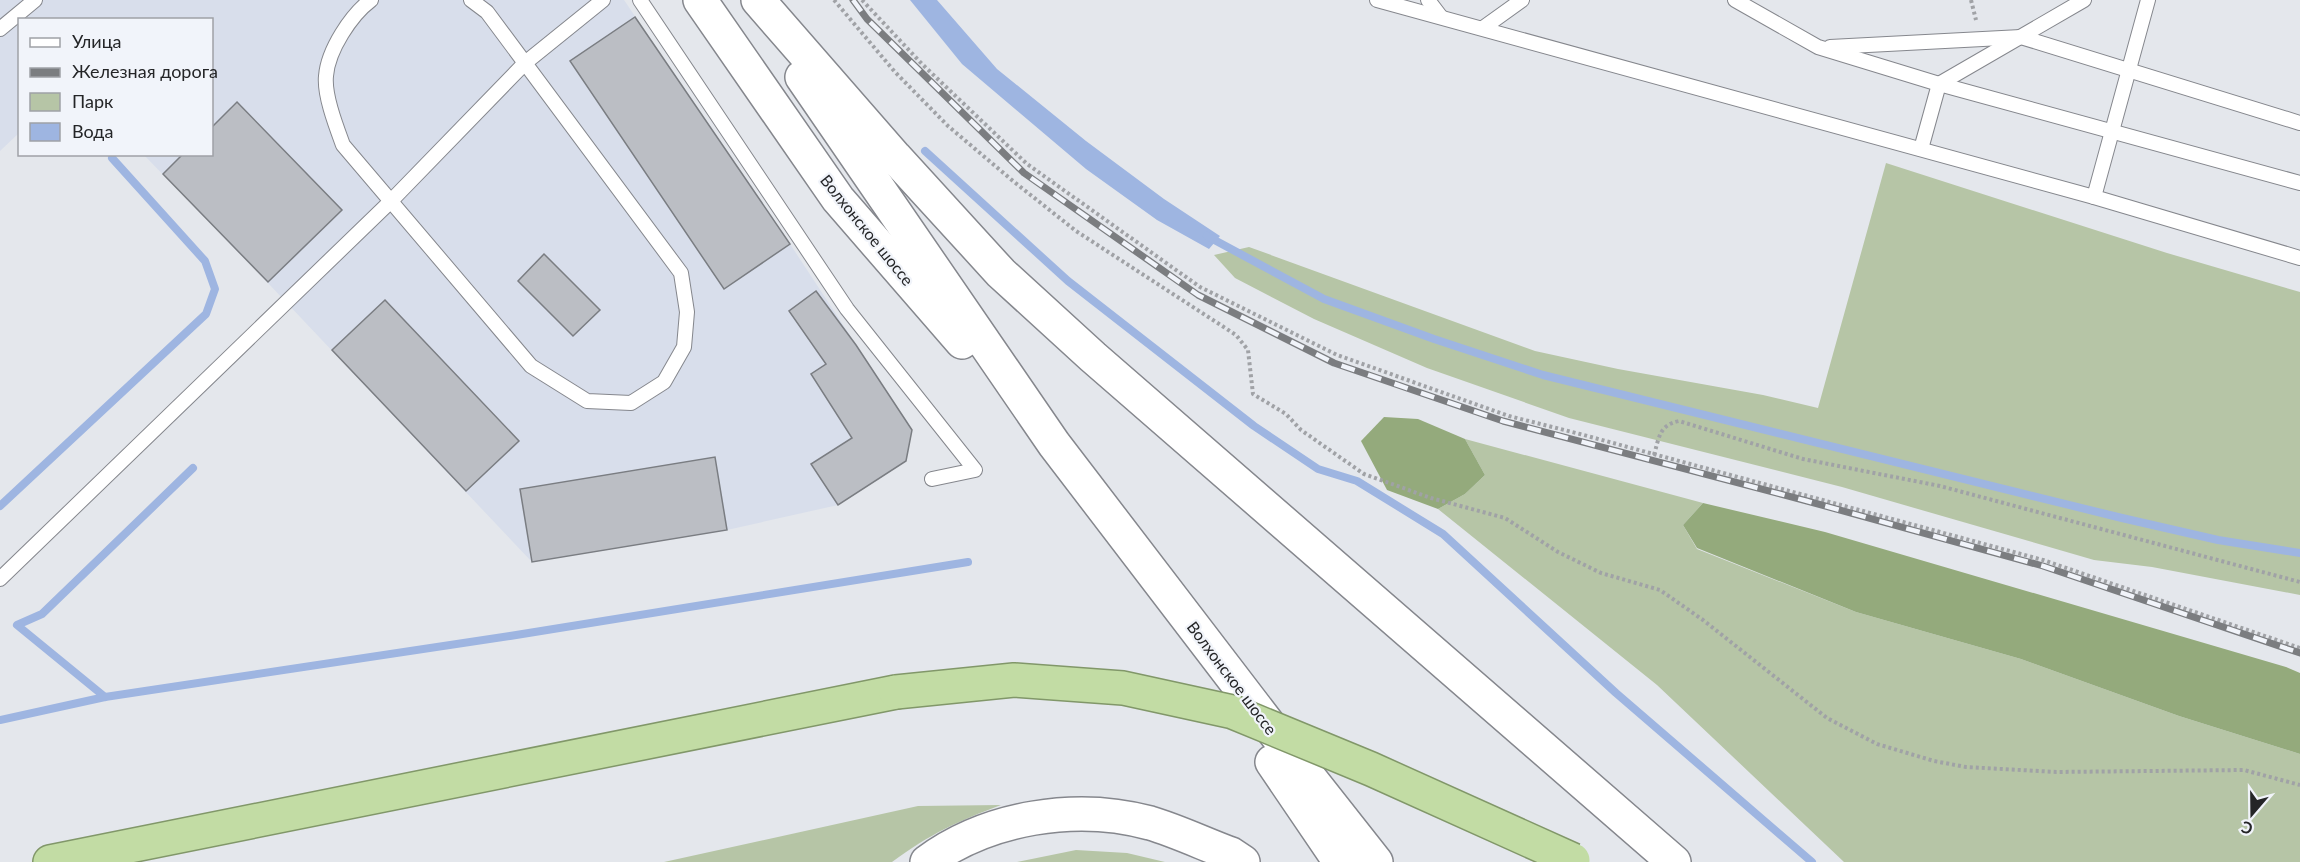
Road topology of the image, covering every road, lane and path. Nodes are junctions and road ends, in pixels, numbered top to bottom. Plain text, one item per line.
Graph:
1 (35, 0) edge
2 (371, 0) edge
3 (471, 0) edge
4 (603, 0) edge
5 (640, 0) edge
6 (700, 0) edge
7 (749, 0) edge
8 (758, 0) edge
9 (834, 0) edge
10 (862, 0) edge
11 (1377, 0) edge
12 (1428, 0) edge
13 (1522, 0) edge
14 (1735, 0) edge
15 (2084, 0) edge
16 (2148, 0) edge
17 (1441, 17) junction
18 (1483, 28) junction
19 (0, 29) edge
20 (2021, 37) junction
21 (1818, 47) junction
22 (525, 63) junction
23 (2129, 70) junction
24 (1939, 84) junction
25 (2300, 123) edge
26 (2112, 131) junction
27 (1921, 148) junction
28 (2300, 183) edge
29 (2094, 197) junction
30 (391, 201) junction
31 (2300, 258) edge
32 (1054, 444) junction
33 (1653, 454) junction
34 (932, 479) dead end
35 (1090, 492) junction
36 (0, 579) edge
37 (2300, 582) edge
38 (2300, 648) edge
39 (2300, 785) edge
40 (1574, 861) edge
41 (50, 862) edge
42 (927, 862) edge
43 (1243, 862) edge
44 (1340, 862) edge
45 (1376, 862) edge
46 (1674, 862) edge

1 - 19 lane
2 - 30 lane
3 - 22 lane
4 - 22 lane
5 - 34 lane
6 - 32 main road, Волхонское шоссе
7 - 32 main road, Волхонское шоссе
8 - 46 main road
9 - 39 path
10 - 33 path
11 - 17 lane
12 - 17 lane
13 - 18 lane
14 - 21 lane
15 - 20 lane
16 - 23 lane
17 - 18 lane
18 - 27 lane
20 - 21 lane
20 - 23 lane
20 - 24 lane
21 - 24 lane
22 - 30 lane
22 - 30 lane
23 - 25 lane
23 - 26 lane
24 - 26 lane
24 - 27 lane
26 - 28 lane
26 - 29 lane
27 - 29 lane
29 - 31 lane
30 - 36 lane
32 - 35 main road, Волхонское шоссе
33 - 37 path
33 - 38 path
35 - 44 main road, Волхонское шоссе
35 - 45 main road, Волхонское шоссе
40 - 41 highway, bridge
42 - 43 main road

